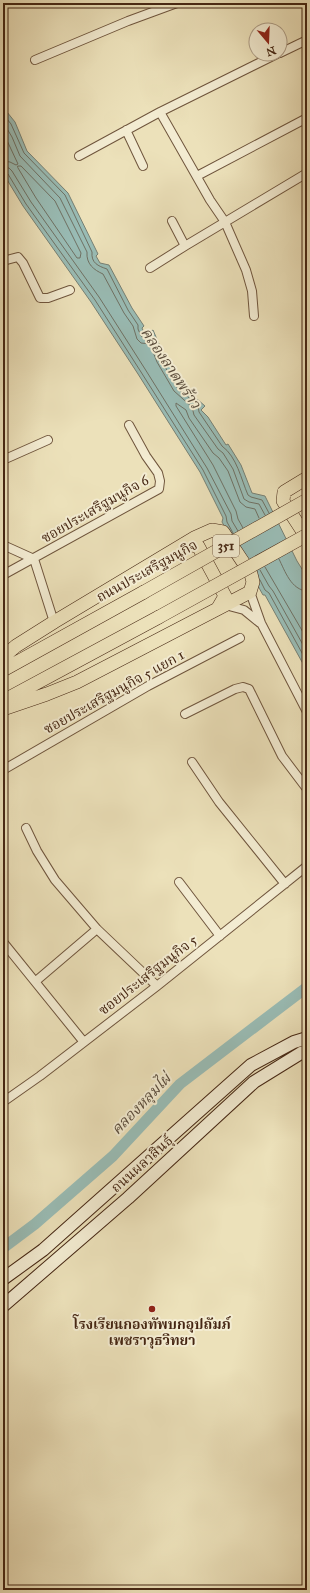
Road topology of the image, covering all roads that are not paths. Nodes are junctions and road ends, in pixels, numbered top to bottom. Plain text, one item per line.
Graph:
1 (177, 3) edge
2 (307, 40) edge
3 (288, 49) edge
4 (35, 60) dead end
5 (261, 62) edge
6 (160, 112) junction
7 (307, 118) edge
8 (126, 130) junction
9 (79, 156) dead end
10 (143, 166) dead end
11 (307, 173) edge
12 (197, 176) junction
13 (172, 221) dead end
14 (224, 222) junction
15 (185, 246) junction
16 (3, 261) edge
17 (150, 268) dead end
18 (70, 290) dead end
19 (254, 316) dead end
20 (129, 425) dead end
21 (48, 440) dead end
22 (3, 460) edge
23 (307, 478) edge
24 (307, 500) edge
25 (307, 536) edge
26 (184, 544) junction
27 (3, 545) edge
28 (34, 558) junction
29 (3, 575) edge
30 (250, 592) junction
31 (221, 606) junction
32 (54, 622) junction
33 (261, 624) junction
34 (240, 638) dead end
35 (3, 656) edge
36 (3, 670) edge
37 (3, 701) edge
38 (3, 709) edge
39 (307, 712) edge
40 (185, 714) dead end
41 (192, 762) dead end
42 (3, 770) edge
43 (307, 789) edge
44 (26, 828) dead end
45 (307, 866) edge
46 (179, 882) dead end
47 (285, 884) junction
48 (97, 929) junction
49 (220, 936) junction
50 (3, 942) edge
51 (36, 981) junction
52 (157, 986) junction
53 (307, 1038) edge
54 (83, 1041) junction
55 (307, 1051) edge
56 (3, 1102) edge
57 (3, 1279) edge
58 (3, 1306) edge

1 - 4 street
2 - 3 street
5 - 6 street
6 - 8 street
6 - 12 street
7 - 12 street
8 - 9 street
8 - 10 street
11 - 14 street
12 - 14 street
13 - 15 street
14 - 15 street
14 - 19 street
15 - 17 street
16 - 18 street
20 - 28 street, ซอยประเสริฐมนูกิจ 6
21 - 22 street
23 - 25 main road
24 - 36 main road, ถนนประเสริฐมนูกิจ / 351, bridge
25 - 37 main road, 351, bridge
26 - 30 main road
26 - 31 main road
26 - 32 main road
27 - 28 street
28 - 29 street, ซอยประเสริฐมนูกิจ 6
28 - 32 street
30 - 31 main road
30 - 33 street
31 - 33 street
31 - 38 main road
32 - 35 main road
33 - 39 street
34 - 42 street, ซอยประเสริฐมนูกิจ 5 แยก 1
40 - 43 street
41 - 47 street
44 - 48 street
45 - 47 street, ซอยประเสริฐมนูกิจ 5
46 - 49 street
47 - 49 street, ซอยประเสริฐมนูกิจ 5
48 - 51 street
48 - 52 street
49 - 52 street, ซอยประเสริฐมนูกิจ 5
50 - 51 street
51 - 54 street
52 - 54 street, ซอยประเสริฐมนูกิจ 5
53 - 57 main road, ถนนผลาสินธุ์
54 - 56 street, ซอยประเสริฐมนูกิจ 5
55 - 58 main road, ถนนผลาสินธุ์

